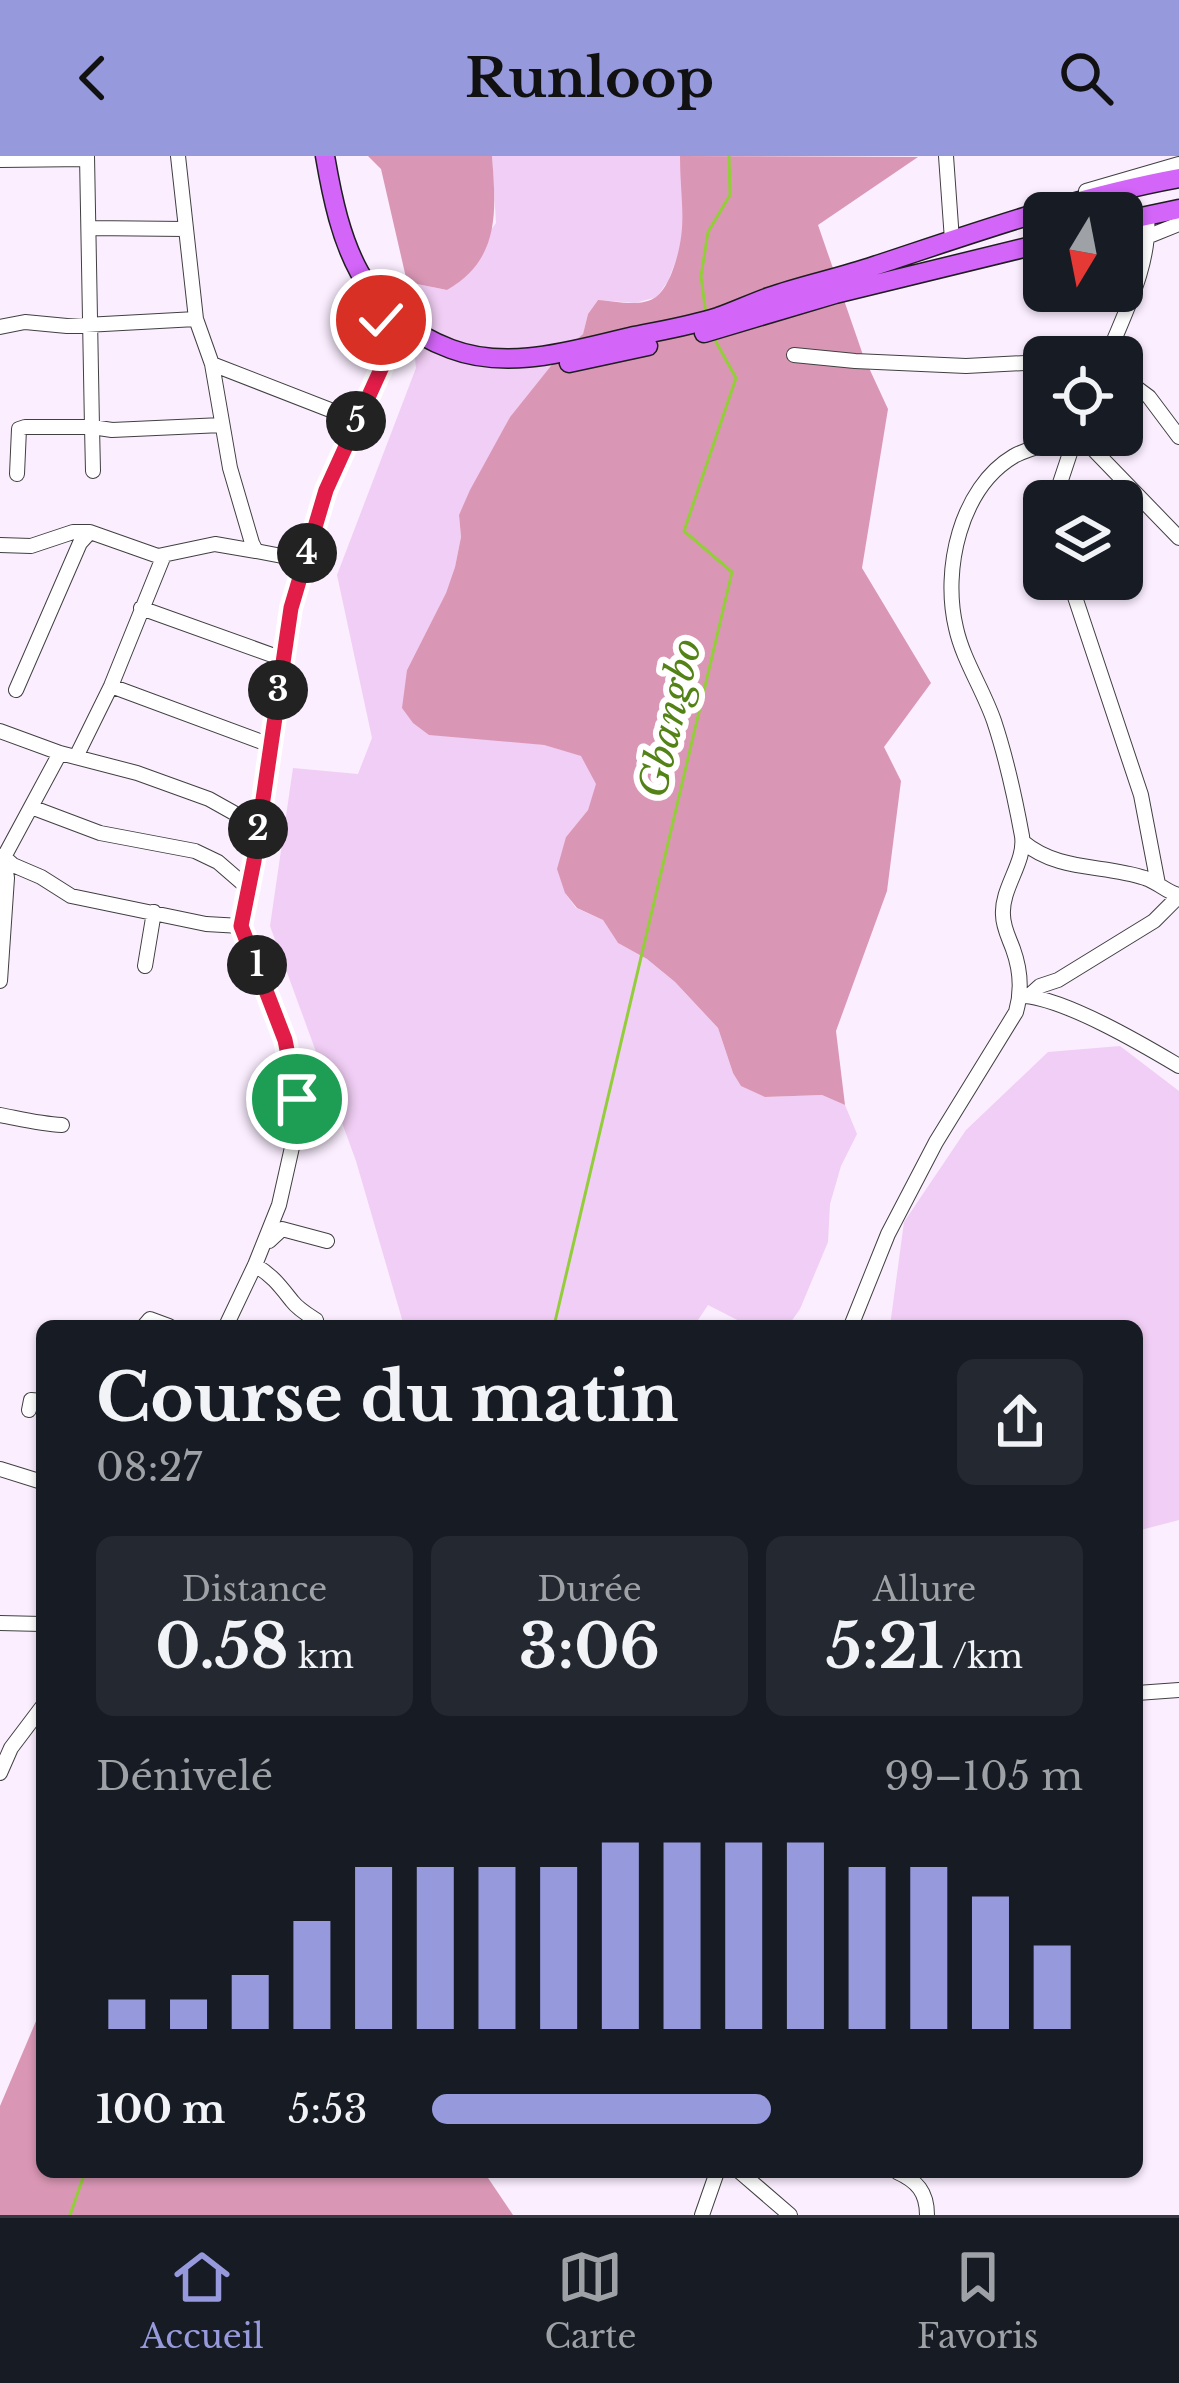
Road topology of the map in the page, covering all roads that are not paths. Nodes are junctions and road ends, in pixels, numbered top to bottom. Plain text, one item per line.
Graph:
1 (178, 156) edge
2 (314, 156) edge
3 (325, 156) edge
4 (946, 156) edge
5 (87, 158) edge
6 (0, 160) edge
7 (1179, 164) edge
8 (1179, 178) edge
9 (1086, 192) edge
10 (1114, 192) edge
11 (1179, 209) edge
12 (1147, 215) junction
13 (1143, 216) edge
14 (1023, 219) edge
15 (1179, 224) edge
16 (89, 228) junction
17 (185, 229) junction
18 (1149, 236) junction
19 (952, 240) junction
20 (1023, 248) edge
21 (196, 319) junction
22 (717, 324) junction
23 (91, 325) junction
24 (0, 327) edge
25 (693, 330) junction
26 (397, 334) junction
27 (1115, 336) edge
28 (794, 355) dead end
29 (1023, 363) edge
30 (212, 364) junction
31 (1143, 393) edge
32 (356, 421) junction
33 (222, 425) junction
34 (92, 428) junction
35 (1179, 437) edge
36 (1023, 452) edge
37 (1100, 456) edge
38 (93, 471) dead end
39 (17, 474) dead end
40 (90, 532) junction
41 (1179, 538) edge
42 (0, 545) edge
43 (256, 551) junction
44 (164, 555) junction
45 (307, 555) junction
46 (1076, 600) edge
47 (141, 608) junction
48 (283, 659) junction
49 (111, 686) junction
50 (16, 690) dead end
51 (0, 731) edge
52 (270, 745) junction
53 (60, 753) junction
54 (76, 757) junction
55 (31, 807) junction
56 (1023, 842) junction
57 (255, 846) junction
58 (2, 857) edge
59 (1158, 884) junction
60 (248, 888) junction
61 (1179, 895) edge
62 (154, 912) junction
63 (241, 926) junction
64 (145, 966) dead end
65 (0, 981) edge
66 (1025, 996) junction
67 (1179, 1066) edge
68 (0, 1115) edge
69 (62, 1124) dead end
70 (279, 1205) junction
71 (295, 1232) junction
72 (327, 1240) dead end
73 (264, 1244) junction
74 (255, 1265) junction
75 (229, 1320) edge
76 (316, 1320) dead end
77 (853, 1320) edge
78 (0, 1469) edge
79 (36, 1480) edge
80 (0, 1624) edge
81 (36, 1624) edge
82 (1179, 1690) edge
83 (1143, 1693) edge
84 (36, 1715) edge
85 (0, 1773) edge
86 (715, 2178) edge
87 (759, 2178) edge
88 (906, 2178) edge
89 (702, 2215) edge
90 (790, 2215) edge
91 (927, 2215) edge

1 - 17 street
2 - 26 main road
3 - 25 main road
4 - 19 street
5 - 6 street
5 - 16 street
7 - 9 street
8 - 10 main road
11 - 12 main road
12 - 13 main road
12 - 18 street
14 - 19 main road
15 - 18 street
16 - 17 street
16 - 23 street
17 - 21 street
18 - 27 street
19 - 22 main road
20 - 22 main road
21 - 23 street
21 - 30 street
22 - 25 main road
23 - 24 street
23 - 34 street
25 - 26 main road
26 - 32 street
28 - 29 street
30 - 32 street
30 - 33 street
31 - 35 street
32 - 45 street
33 - 34 street
33 - 43 street
34 - 38 street
34 - 39 street
36 - 56 street
37 - 41 street
40 - 42 street
40 - 44 street
40 - 50 street
43 - 44 street
43 - 45 street
44 - 47 street
45 - 48 street
46 - 59 street
47 - 48 street
47 - 49 street
48 - 52 street
49 - 52 street
49 - 54 street
51 - 53 street
52 - 57 street
53 - 54 street
53 - 55 street
54 - 57 street
55 - 58 street
55 - 60 street
56 - 59 street
56 - 66 street
57 - 60 street
58 - 62 street
58 - 65 street
59 - 61 street
60 - 63 street
61 - 66 street
62 - 63 street
62 - 64 street
63 - 70 street
66 - 67 street
66 - 77 street
68 - 69 street
70 - 71 street
70 - 73 street
71 - 72 street
71 - 73 street
73 - 74 street
74 - 75 street
74 - 76 street
78 - 79 street
80 - 81 street
82 - 83 street
84 - 85 street
86 - 89 street
87 - 90 street
88 - 91 street

